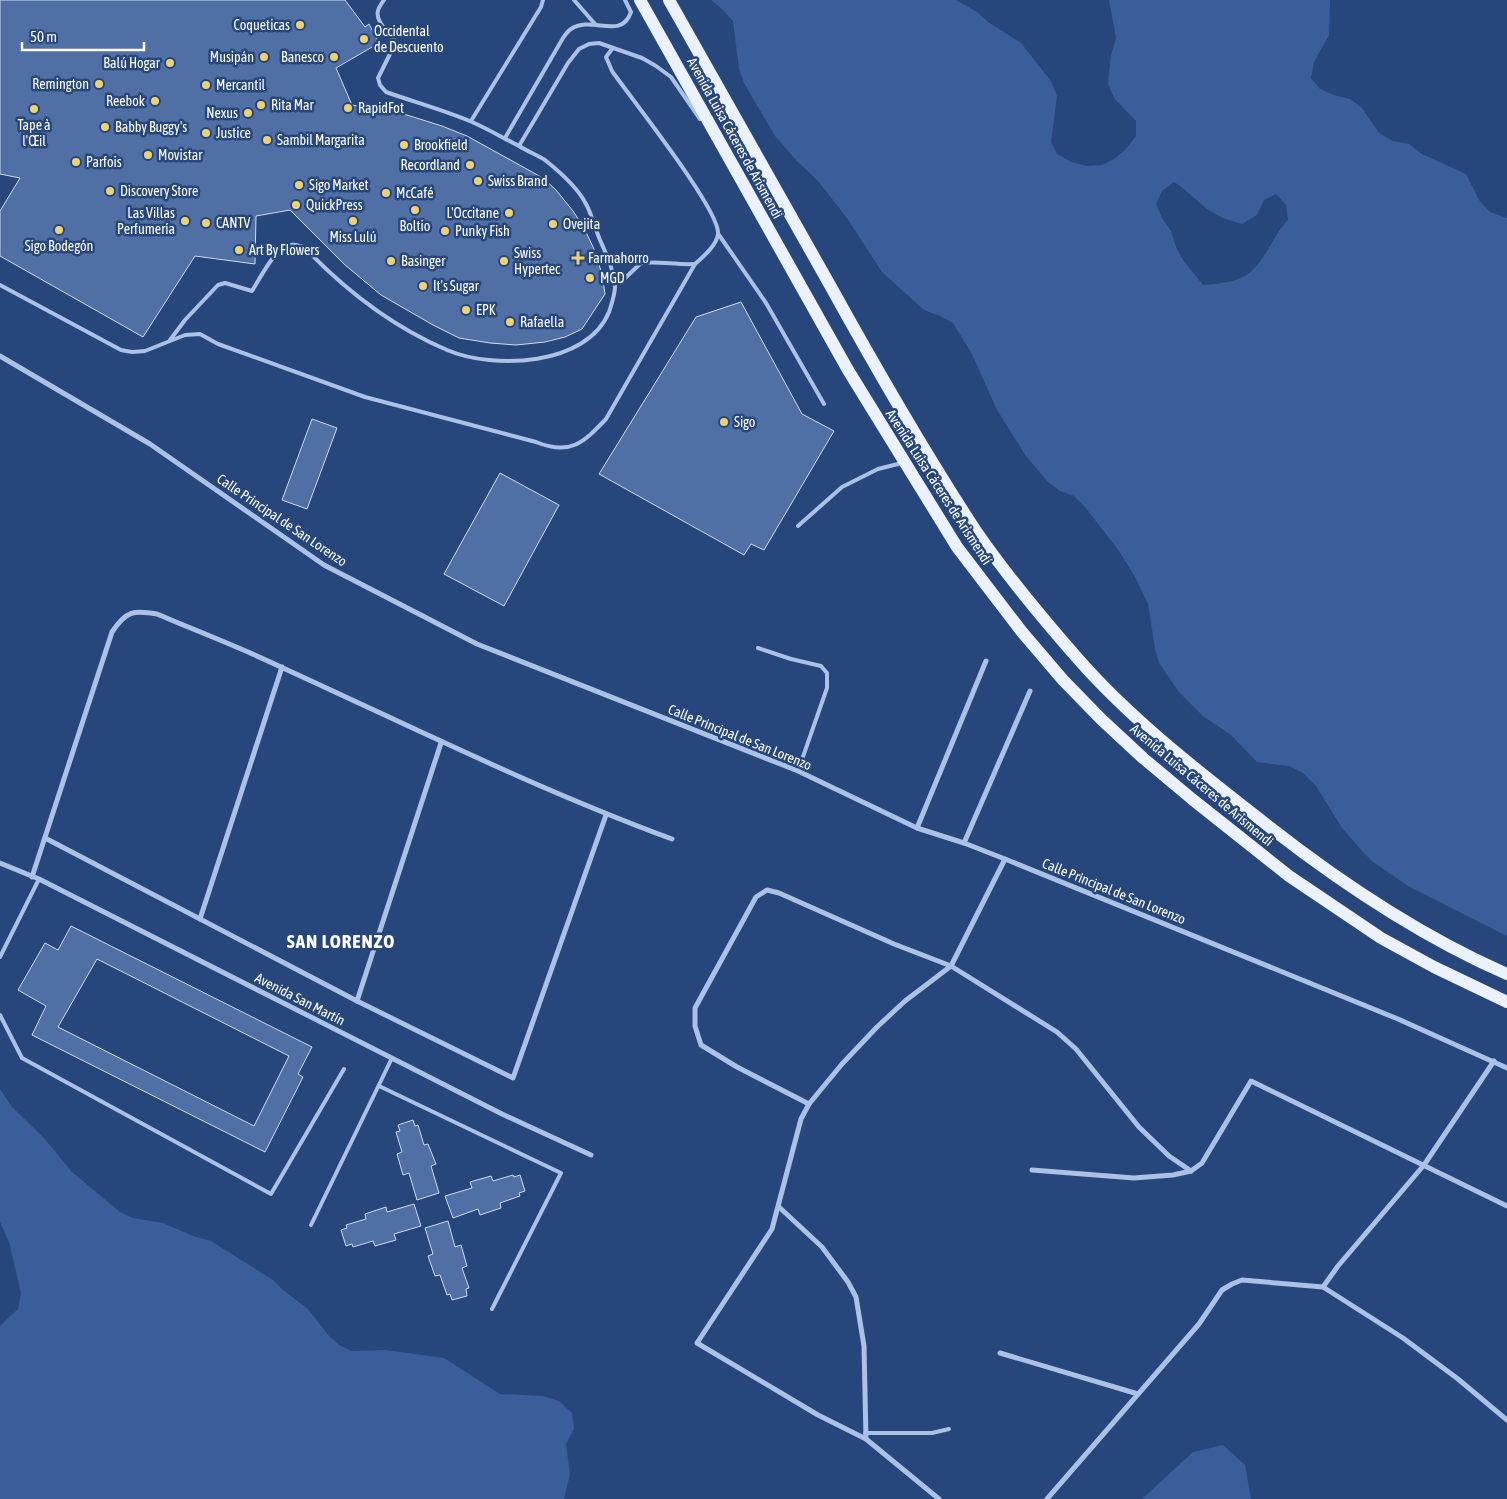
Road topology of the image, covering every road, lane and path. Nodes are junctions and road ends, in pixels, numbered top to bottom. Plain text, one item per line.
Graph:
1 (384, 0) edge
2 (543, 0) edge
3 (574, 0) edge
4 (625, 0) edge
5 (640, 0) edge
6 (669, 0) edge
7 (595, 24) junction
8 (612, 49) junction
9 (471, 122) junction
10 (505, 138) junction
11 (519, 146) junction
12 (756, 206) junction
13 (718, 235) junction
14 (695, 264) junction
15 (615, 284) junction
16 (0, 285) edge
17 (170, 340) junction
18 (0, 356) edge
19 (824, 404) dead end
20 (904, 462) junction
21 (798, 526) dead end
22 (758, 648) dead end
23 (986, 661) dead end
24 (282, 667) junction
25 (1030, 691) dead end
26 (441, 742) junction
27 (798, 771) junction
28 (606, 815) junction
29 (917, 828) junction
30 (45, 838) junction
31 (672, 839) dead end
32 (964, 843) junction
33 (1005, 859) junction
34 (0, 864) edge
35 (32, 877) junction
36 (39, 880) junction
37 (200, 919) junction
38 (0, 958) edge
39 (951, 966) junction
40 (1507, 974) edge
41 (357, 1001) junction
42 (1507, 1002) edge
43 (0, 1015) edge
44 (392, 1058) junction
45 (1494, 1062) junction
46 (1507, 1068) edge
47 (344, 1069) dead end
48 (379, 1086) junction
49 (809, 1104) junction
50 (590, 1155) dead end
51 (1424, 1164) junction
52 (1032, 1170) dead end
53 (1191, 1172) junction
54 (1507, 1206) edge
55 (779, 1207) junction
56 (311, 1225) dead end
57 (1322, 1287) junction
58 (492, 1309) dead end
59 (1000, 1353) dead end
60 (1138, 1394) junction
61 (1507, 1420) edge
62 (949, 1429) dead end
63 (866, 1436) junction
64 (939, 1499) edge
65 (1047, 1499) edge

1 - 9 lane
2 - 9 lane
3 - 7 lane
4 - 7 lane
5 - 12 main road, Avenida Luisa Cáceres de Arismendi
6 - 40 main road, Avenida Luisa Cáceres de Arismendi
7 - 10 lane
8 - 11 lane
8 - 12 lane
8 - 13 lane
9 - 10 lane
10 - 11 lane
11 - 15 lane
12 - 20 main road, Avenida Luisa Cáceres de Arismendi
13 - 14 lane
13 - 19 lane
14 - 15 lane
14 - 17 lane
15 - 17 lane
16 - 17 lane
18 - 27 street, Calle Principal de San Lorenzo
20 - 21 lane
20 - 42 main road, Avenida Luisa Cáceres de Arismendi
22 - 27 lane
23 - 29 street
24 - 26 street
24 - 30 street
24 - 37 street
25 - 32 street
26 - 28 street
26 - 41 street
27 - 29 street, Calle Principal de San Lorenzo
28 - 31 street
28 - 41 street
29 - 32 street, Calle Principal de San Lorenzo
30 - 35 street
30 - 37 street
32 - 33 street, Calle Principal de San Lorenzo
33 - 39 street
33 - 45 street, Calle Principal de San Lorenzo
34 - 35 street, Avenida San Martín
35 - 36 street, Avenida San Martín
36 - 38 lane
36 - 44 street, Avenida San Martín
37 - 41 street
39 - 49 street
39 - 49 street
39 - 53 street
43 - 47 lane
44 - 48 lane
44 - 50 street, Avenida San Martín
45 - 46 street, Calle Principal de San Lorenzo
45 - 51 street
48 - 56 lane
48 - 58 lane
49 - 55 street
51 - 53 street
51 - 54 street
51 - 57 street
52 - 53 street
55 - 63 street
55 - 63 street
57 - 60 street
57 - 61 street
59 - 60 street
60 - 65 street
62 - 63 lane
63 - 64 street

